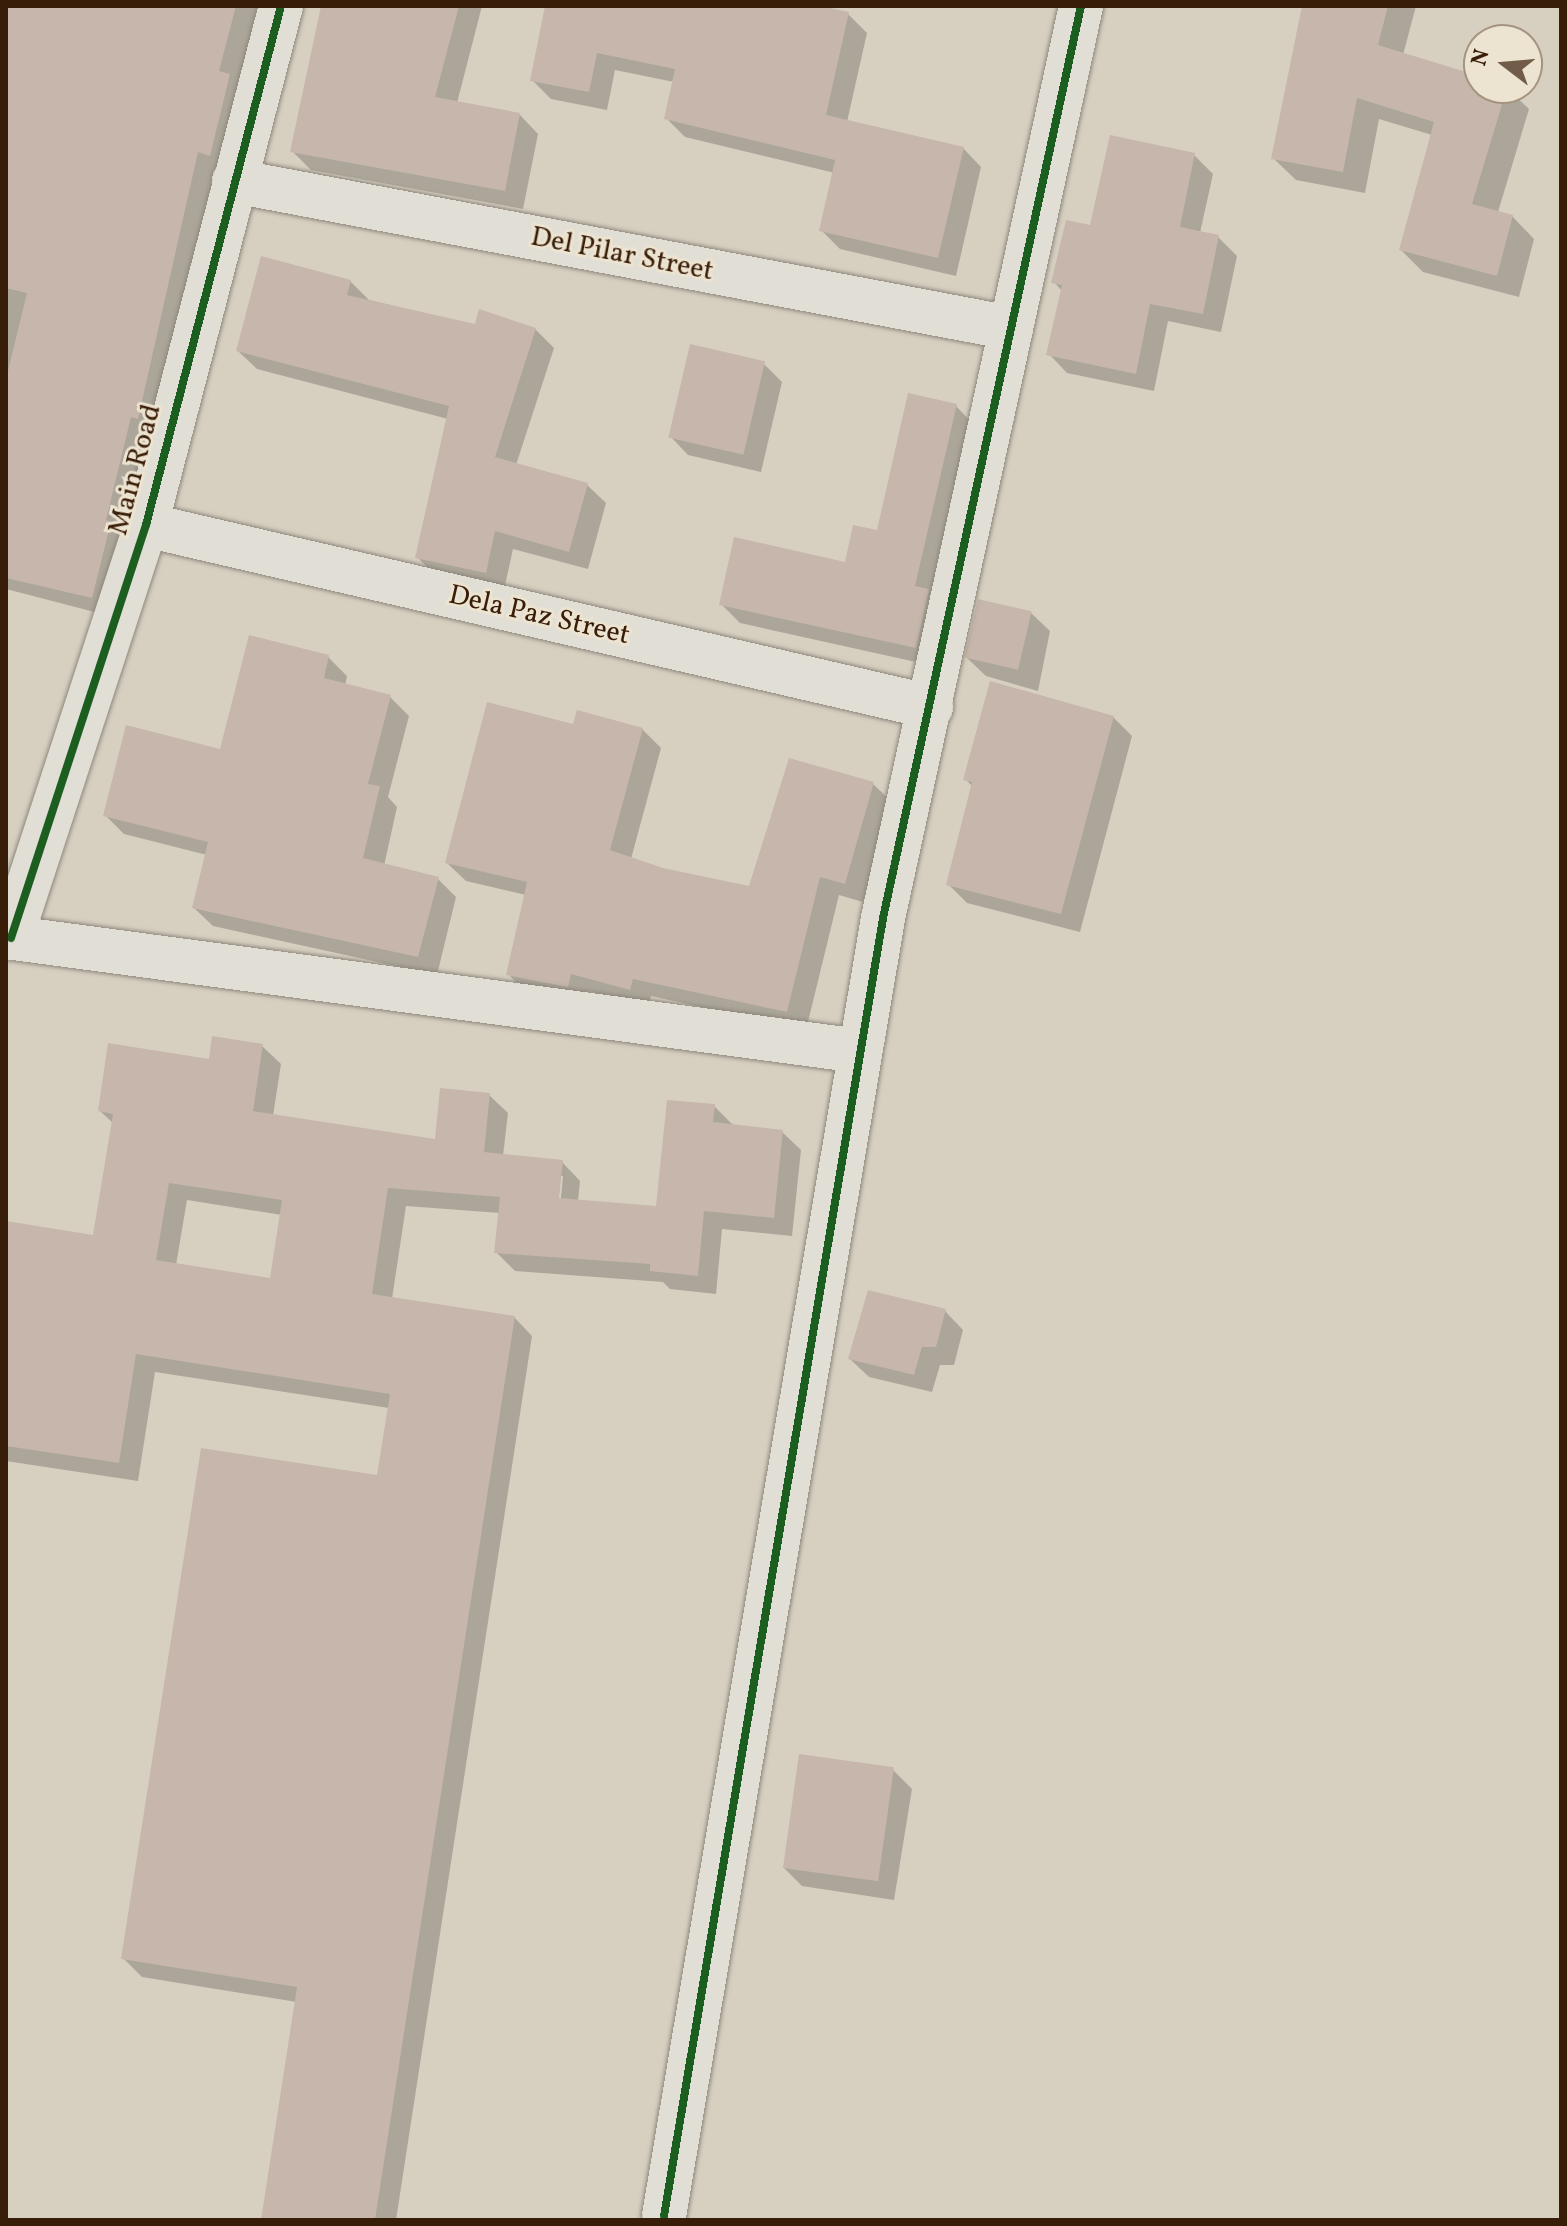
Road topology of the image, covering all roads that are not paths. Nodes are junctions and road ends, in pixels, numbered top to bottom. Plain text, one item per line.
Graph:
1 (281, 6) edge
2 (1081, 6) edge
3 (234, 181) junction
4 (1011, 328) junction
5 (146, 525) junction
6 (931, 707) junction
7 (9, 938) edge
8 (859, 1051) junction
9 (664, 2216) dead end

1 - 3 street, Main Road
2 - 4 street
3 - 4 street, Del Pilar Street
3 - 5 street, Main Road
4 - 6 street
5 - 6 street, Dela Paz Street
5 - 7 street, Main Road
6 - 8 street
7 - 8 street
8 - 9 street

